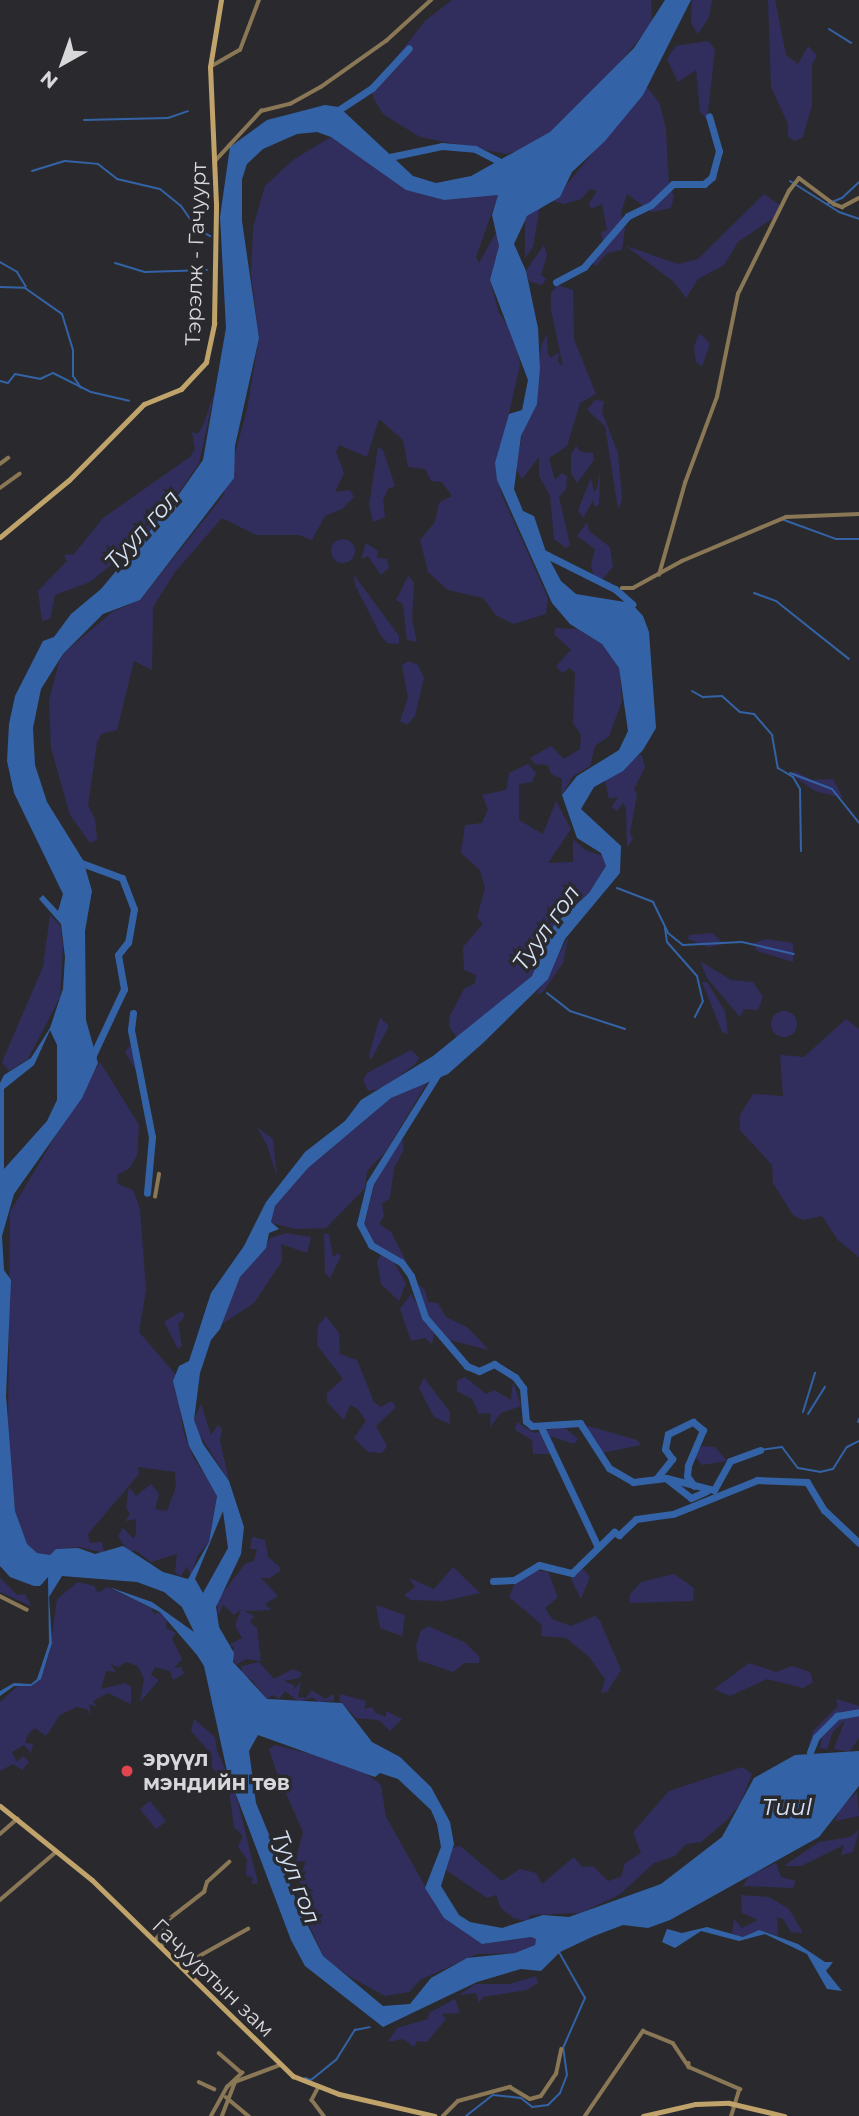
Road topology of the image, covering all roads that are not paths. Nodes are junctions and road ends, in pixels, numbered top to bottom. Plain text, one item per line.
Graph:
1 (221, 0) edge
2 (259, 0) edge
3 (423, 0) edge
4 (431, 0) edge
5 (420, 5) junction
6 (210, 66) junction
7 (216, 160) junction
8 (859, 198) edge
9 (8, 458) dead end
10 (0, 464) edge
11 (19, 474) dead end
12 (0, 488) edge
13 (859, 514) edge
14 (0, 537) edge
15 (660, 575) junction
16 (622, 588) dead end
17 (159, 1174) dead end
18 (155, 1197) dead end
19 (0, 1596) edge
20 (27, 1610) dead end
21 (0, 1806) edge
22 (17, 1819) junction
23 (0, 1834) edge
24 (57, 1851) junction
25 (229, 1862) dead end
26 (0, 1900) edge
27 (166, 1928) junction
28 (248, 1929) dead end
29 (172, 1937) junction
30 (153, 1941) junction
31 (159, 1947) junction
32 (561, 2050) dead end
33 (219, 2053) dead end
34 (280, 2065) junction
35 (244, 2074) junction
36 (199, 2082) dead end
37 (319, 2088) junction
38 (214, 2089) dead end
39 (226, 2097) junction
40 (738, 2104) junction
41 (413, 2113) edge
42 (211, 2116) edge
43 (222, 2116) edge
44 (249, 2116) edge
45 (324, 2116) edge
46 (435, 2116) edge
47 (443, 2116) edge
48 (585, 2116) edge
49 (643, 2116) edge
50 (732, 2116) edge
51 (784, 2116) edge

1 - 6 main road, Тэрэлж - Гачуурт
2 - 6 street
3 - 5 street
4 - 5 street
5 - 7 street
6 - 7 main road, Тэрэлж - Гачуурт
7 - 14 main road, Тэрэлж - Гачуурт
8 - 15 street
9 - 10 street
11 - 12 street
13 - 15 street
15 - 16 street
17 - 18 street
19 - 20 street
21 - 22 main road, Гачууртын зам
22 - 23 street
22 - 24 main road, Гачууртын зам
24 - 26 street
24 - 30 main road, Гачууртын зам
25 - 27 street
27 - 29 street
27 - 30 street
28 - 29 street
29 - 31 street
30 - 31 main road, Гачууртын зам
31 - 34 main road, Гачууртын зам
32 - 47 street
33 - 35 street
34 - 35 street
34 - 37 main road, Гачууртын зам
35 - 39 street
35 - 42 street
36 - 38 street
37 - 41 main road, Гачууртын зам
37 - 45 street
39 - 43 street
39 - 44 street
40 - 48 street
40 - 49 main road
40 - 50 street
40 - 51 main road
41 - 46 main road, Гачууртын зам

